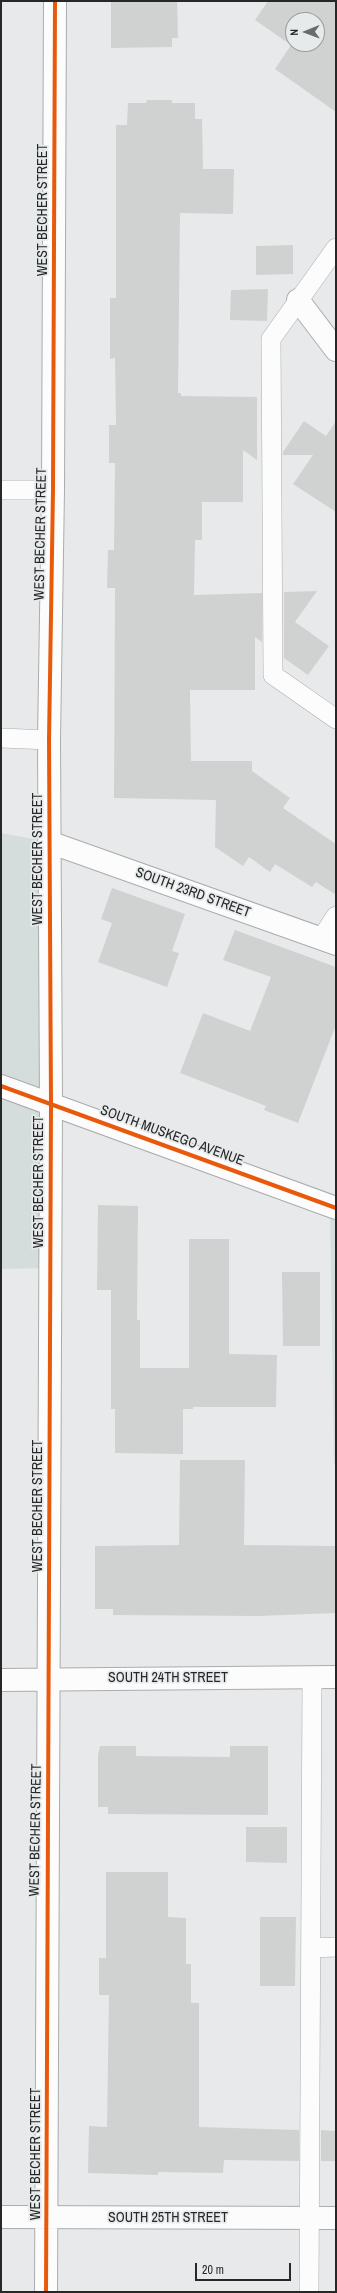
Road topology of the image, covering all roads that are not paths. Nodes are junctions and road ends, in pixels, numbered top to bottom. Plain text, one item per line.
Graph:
1 (55, 1) edge
2 (336, 248) edge
3 (298, 300) junction
4 (336, 350) edge
5 (1, 490) edge
6 (53, 490) junction
7 (336, 719) edge
8 (1, 738) edge
9 (49, 740) junction
10 (49, 842) junction
11 (336, 916) edge
12 (329, 942) edge
13 (1, 1086) edge
14 (51, 1104) junction
15 (336, 1208) edge
16 (312, 1678) junction
17 (336, 1678) edge
18 (48, 1679) junction
19 (1, 1680) edge
20 (336, 1947) edge
21 (311, 1948) junction
22 (1, 2217) edge
23 (47, 2218) junction
24 (310, 2218) junction
25 (336, 2218) edge
26 (46, 2292) edge
27 (309, 2292) edge

1 - 6 street, WEST BECHER STREET
2 - 3 lane
3 - 4 street
3 - 7 lane
5 - 6 lane
6 - 9 street, WEST BECHER STREET
8 - 9 lane
9 - 10 street, WEST BECHER STREET
10 - 12 street, SOUTH 23RD STREET
10 - 14 street, WEST BECHER STREET
11 - 12 lane
13 - 14 street, SOUTH MUSKEGO AVENUE
14 - 15 street, SOUTH MUSKEGO AVENUE
14 - 18 street, WEST BECHER STREET
16 - 17 street, SOUTH 24TH STREET
16 - 18 street, SOUTH 24TH STREET
16 - 21 lane
18 - 19 street, SOUTH 24TH STREET
18 - 23 street, WEST BECHER STREET
20 - 21 lane
21 - 24 lane
22 - 23 street, SOUTH 25TH STREET
23 - 24 street, SOUTH 25TH STREET
23 - 26 street, WEST BECHER STREET
24 - 25 street, SOUTH 25TH STREET
24 - 27 lane

